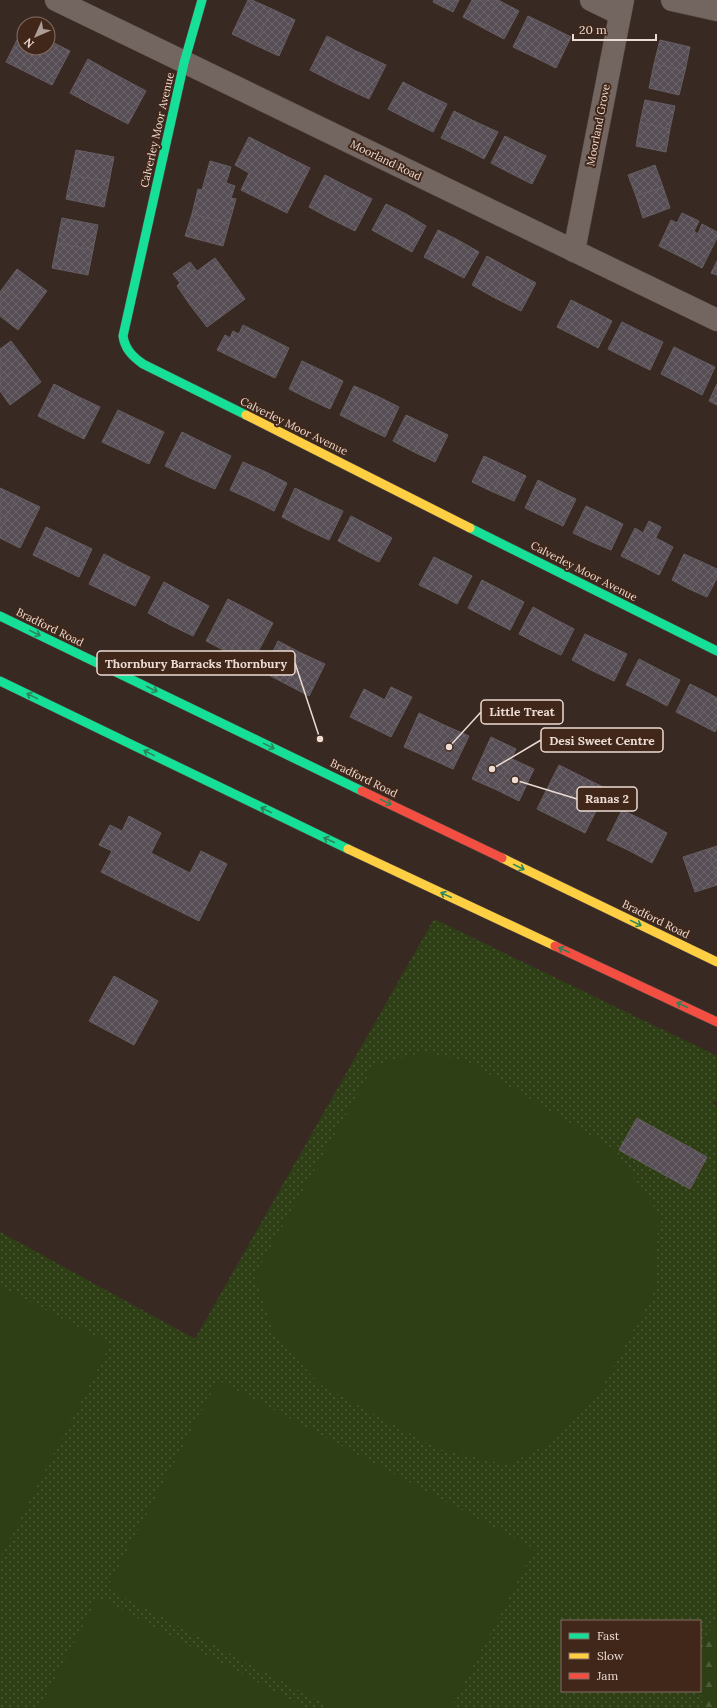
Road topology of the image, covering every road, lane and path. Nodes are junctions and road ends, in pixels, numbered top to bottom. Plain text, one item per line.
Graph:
1 (56, 0) edge
2 (202, 0) edge
3 (591, 0) edge
4 (672, 0) edge
5 (621, 7) edge
6 (717, 10) edge
7 (184, 63) junction
8 (574, 251) junction
9 (717, 320) edge
10 (0, 616) edge
11 (717, 651) edge
12 (0, 681) edge
13 (717, 962) edge
14 (717, 1022) edge

1 - 7 street, Moorland Road
2 - 7 main road, Calverley Moor Avenue
3 - 5 street
4 - 6 street
5 - 8 street, Moorland Grove
7 - 8 street, Moorland Road
7 - 11 main road, Calverley Moor Avenue
8 - 9 street, Moorland Road
10 -> 13 main road, Bradford Road
14 -> 12 main road

